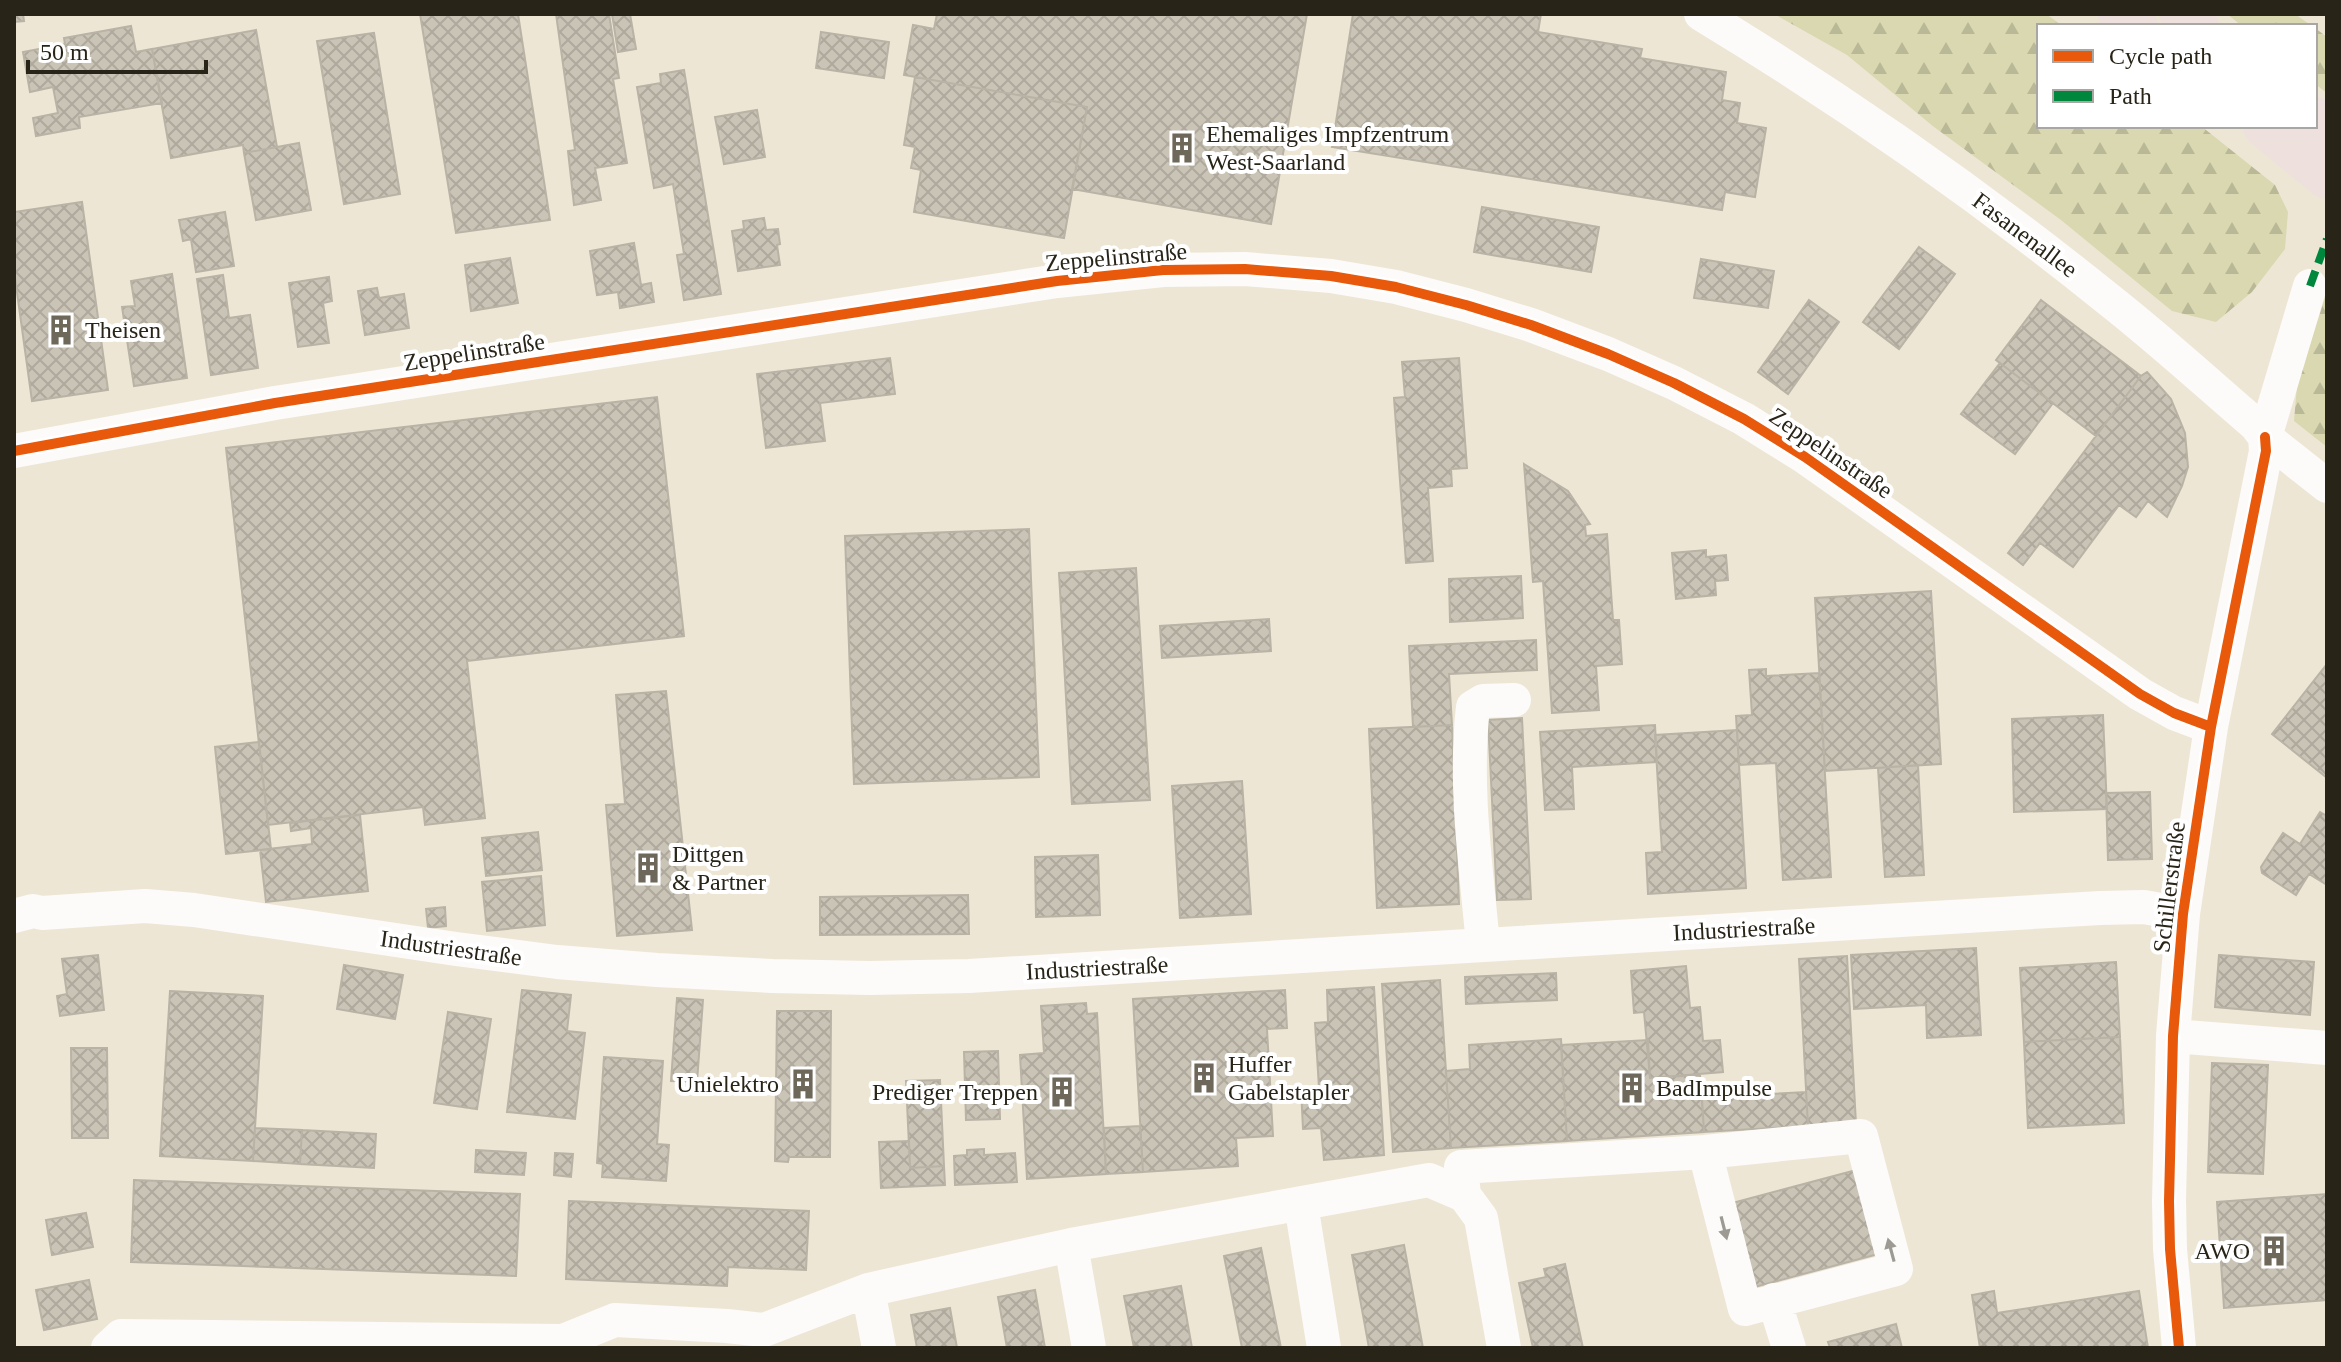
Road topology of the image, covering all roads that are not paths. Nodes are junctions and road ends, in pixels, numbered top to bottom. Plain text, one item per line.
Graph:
1 (1701, 14) edge
2 (2267, 128) edge
3 (2324, 175) edge
4 (2310, 286) dead end
5 (2265, 437) junction
6 (14, 451) edge
7 (2327, 486) edge
8 (1514, 700) dead end
9 (2211, 727) junction
10 (20, 904) edge
11 (2183, 914) junction
12 (1483, 945) junction
13 (2173, 1036) junction
14 (2327, 1048) edge
15 (1705, 1152) junction
16 (1464, 1195) junction
17 (1301, 1204) junction
18 (1071, 1245) junction
19 (868, 1290) junction
20 (1774, 1300) junction
21 (729, 1337) edge
22 (108, 1348) edge
23 (879, 1348) edge
24 (1089, 1348) edge
25 (1324, 1348) edge
26 (1504, 1348) edge
27 (1789, 1348) edge
28 (2179, 1348) edge

1 - 5 street, Fasanenallee
2 - 3 highway
4 - 5 street, Schillerstraße
5 - 7 street, Fasanenallee
5 - 9 street, Schillerstraße
6 - 9 street, Zeppelinstraße
8 - 12 street
9 - 11 street, Schillerstraße
10 - 12 street, Industriestraße
11 - 12 street, Industriestraße
11 - 13 street, Schillerstraße
13 - 14 street
13 - 28 street, Schillerstraße
15 - 16 street
15 -> 20 street
20 -> 15 street
16 - 17 street
16 - 26 street
17 - 18 street
17 - 25 street
18 - 19 street
18 - 24 street
19 - 21 street
19 - 23 street
20 - 27 street
21 - 22 street

